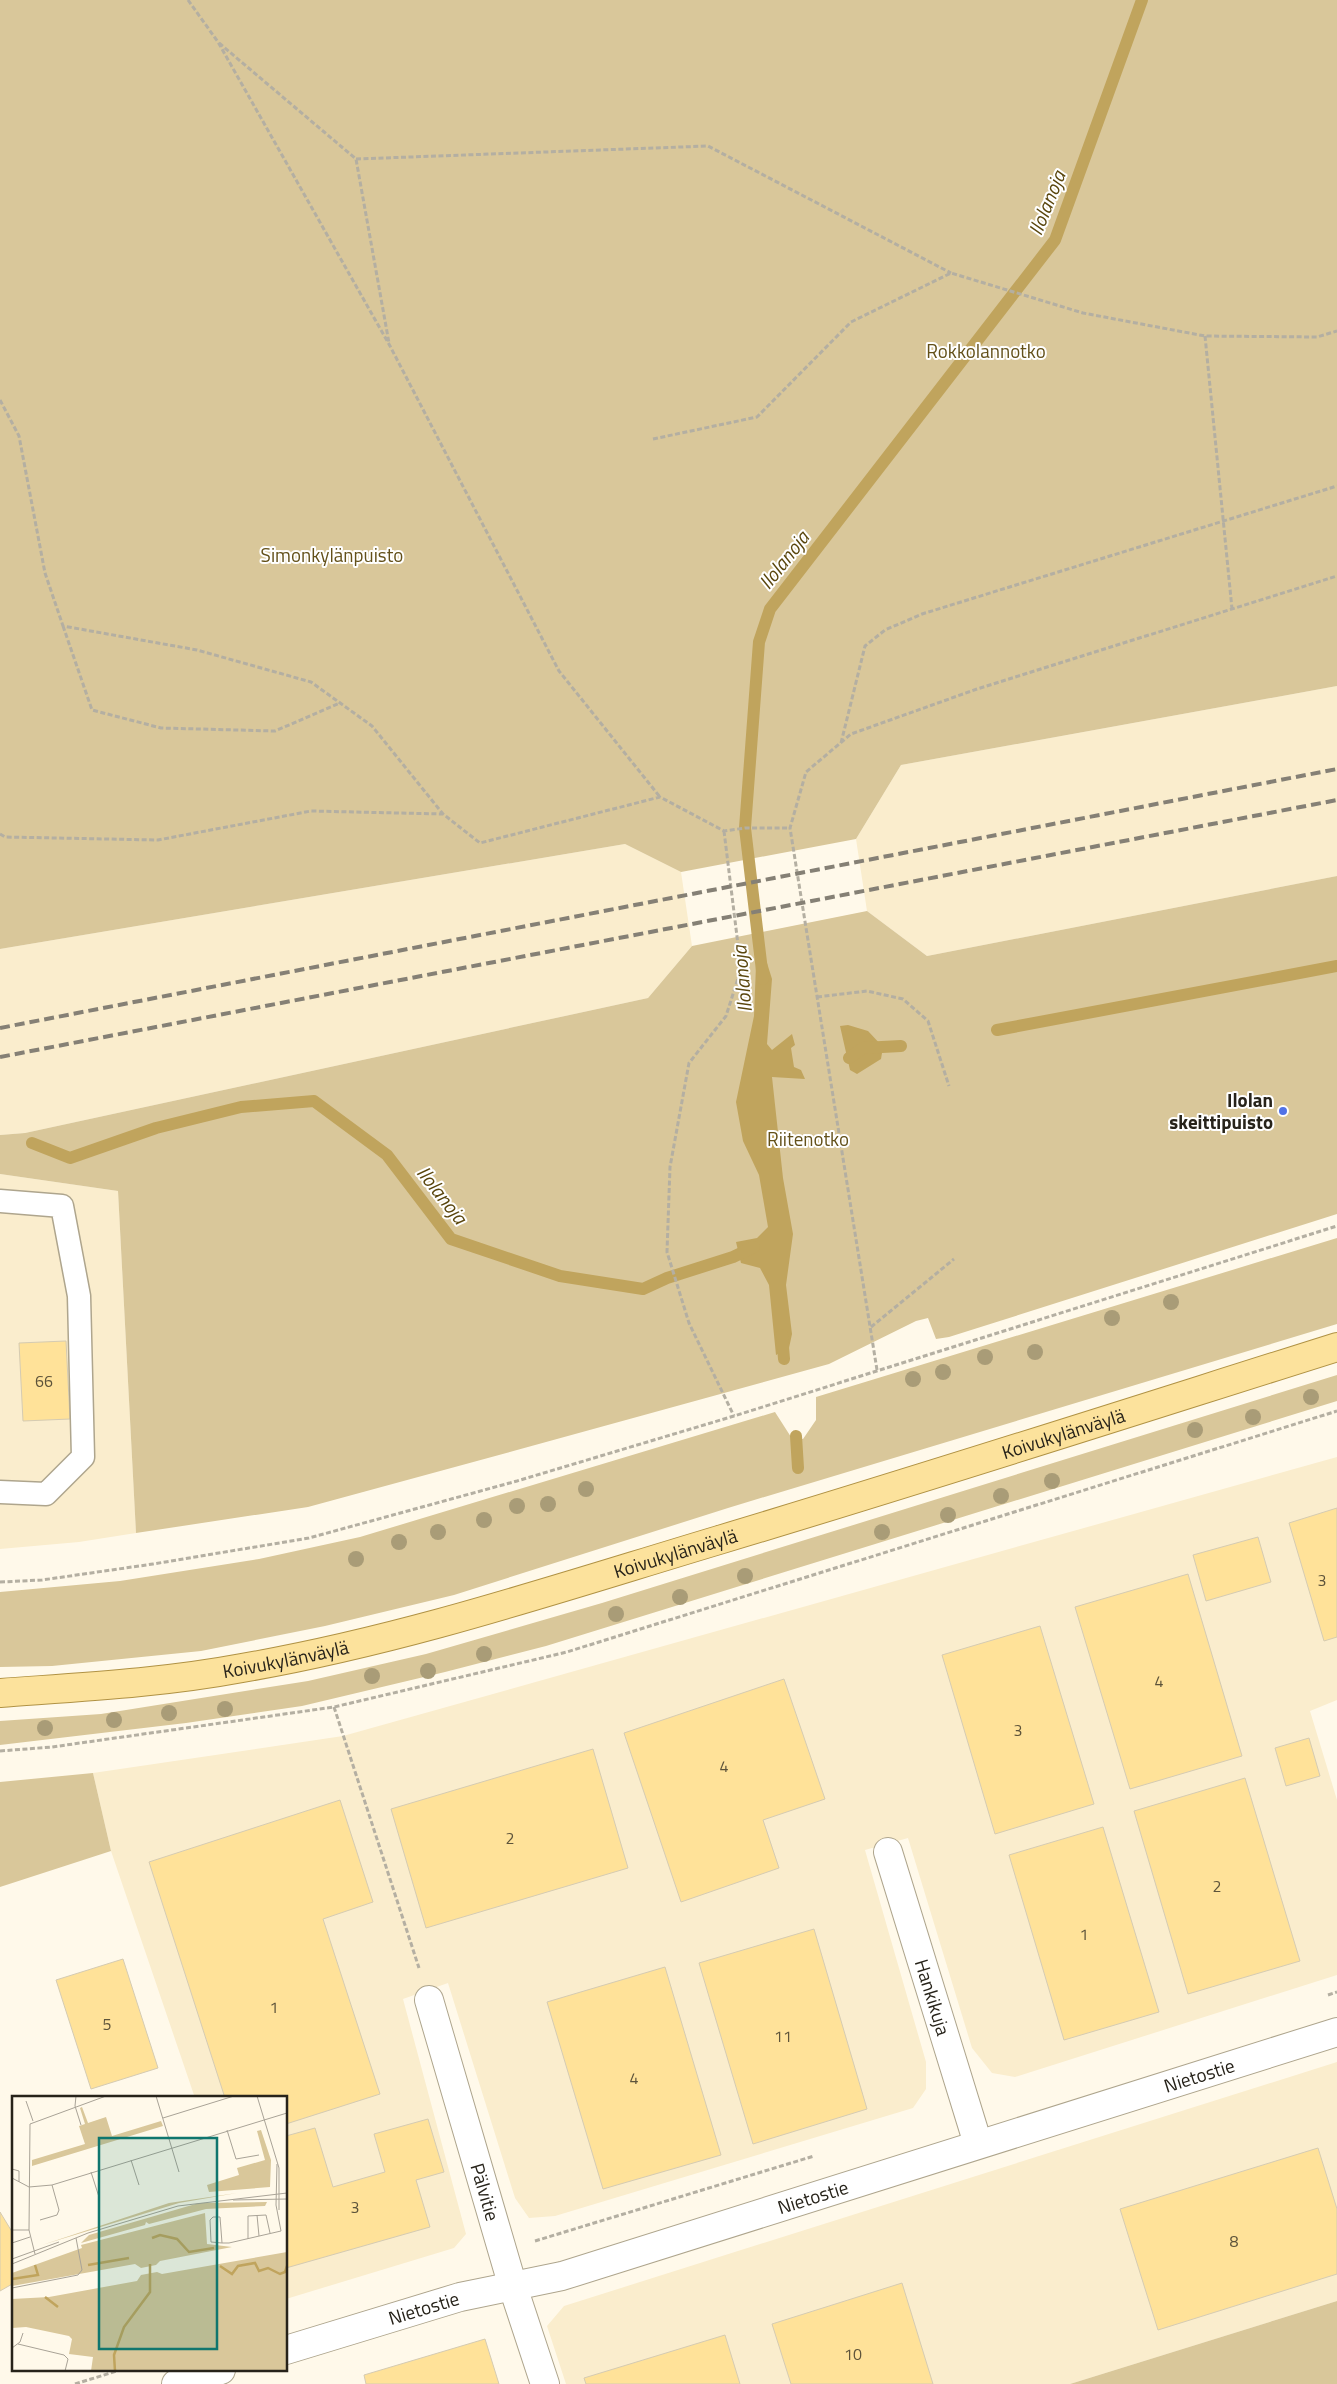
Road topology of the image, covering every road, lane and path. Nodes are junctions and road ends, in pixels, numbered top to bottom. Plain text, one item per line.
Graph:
1 (188, 0) edge
2 (218, 42) junction
3 (356, 159) junction
4 (952, 273) junction
5 (1337, 331) edge
6 (1205, 336) junction
7 (390, 346) junction
8 (0, 400) edge
9 (653, 439) dead end
10 (1337, 486) edge
11 (1337, 576) edge
12 (1232, 609) junction
13 (64, 626) junction
14 (340, 703) junction
15 (840, 744) junction
16 (660, 797) junction
17 (443, 814) junction
18 (790, 828) junction
19 (724, 831) junction
20 (0, 834) edge
21 (817, 997) junction
22 (949, 1086) dead end
23 (0, 1201) edge
24 (1337, 1226) edge
25 (954, 1259) dead end
26 (870, 1328) junction
27 (1337, 1347) edge
28 (877, 1370) junction
29 (1337, 1411) edge
30 (734, 1416) junction
31 (0, 1492) edge
32 (0, 1582) edge
33 (0, 1693) edge
34 (334, 1707) junction
35 (0, 1751) edge
36 (888, 1852) dead end
37 (1337, 1992) edge
38 (1328, 1995) dead end
39 (429, 2000) joint
40 (1337, 2032) edge
41 (978, 2144) junction
42 (815, 2156) dead end
43 (503, 2251) junction
44 (513, 2287) junction
45 (288, 2349) edge
46 (114, 2372) edge
47 (215, 2372) edge
48 (75, 2384) edge
49 (176, 2384) edge
50 (545, 2384) edge

1 - 2 path
2 - 3 path
2 - 7 path
3 - 4 path
3 - 7 path
4 - 6 path
4 - 9 path
5 - 6 path
6 - 12 path
7 - 16 path
8 - 13 path
10 - 15 path
11 - 12 path
12 - 15 path
13 - 14 path
13 - 14 path
14 - 17 path
15 - 18 path
16 - 17 path
16 - 19 path
17 - 20 path
18 - 19 path
18 - 21 path
19 - 30 path
21 - 22 path
21 - 26 path
23 - 31 lane
24 - 28 path
25 - 26 path
26 - 28 path
27 - 33 main road, Koivukylänväylä
28 - 30 path
29 - 34 path
30 - 32 path
34 - 35 path
34 - 39 path
36 - 41 street, Hankikuja
37 - 38 path
39 - 43 street, Pälvitie
40 - 41 street, Nietostie
41 - 44 street, Nietostie
42 - 43 path
43 - 44 street, Pälvitie
44 - 45 street, Nietostie
44 - 50 street, Pälvitie
46 - 48 path
47 - 49 street

